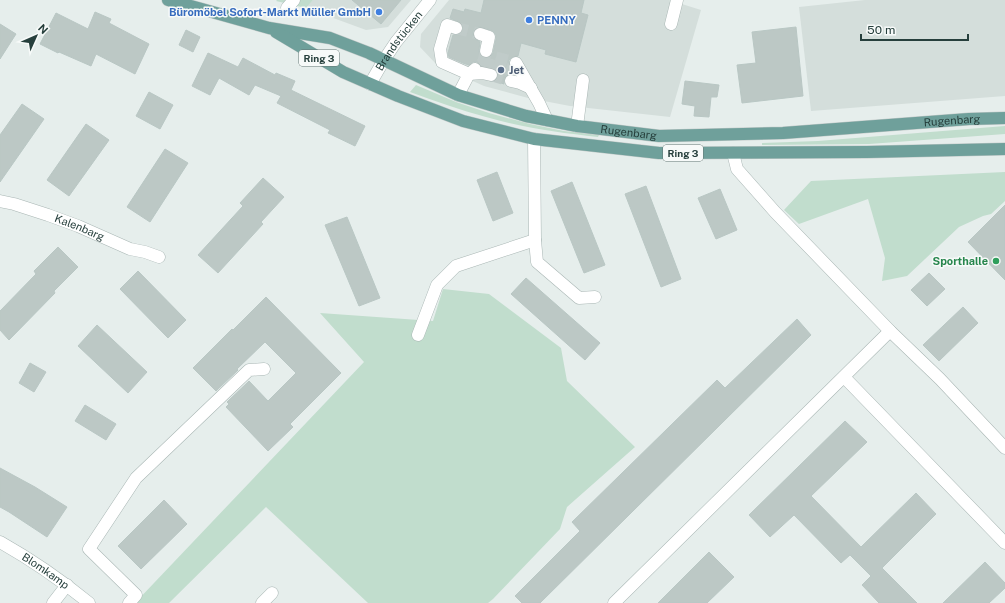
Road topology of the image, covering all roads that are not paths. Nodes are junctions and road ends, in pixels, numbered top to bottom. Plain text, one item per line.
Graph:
1 (168, 0) edge
2 (430, 0) edge
3 (677, 0) edge
4 (671, 24) dead end
5 (270, 28) junction
6 (456, 28) dead end
7 (480, 34) dead end
8 (486, 51) tunnel mouth
9 (384, 60) junction
10 (474, 71) junction
11 (516, 72) tunnel mouth
12 (490, 75) tunnel mouth
13 (583, 80) dead end
14 (370, 84) junction
15 (458, 95) junction
16 (1005, 118) edge
17 (547, 120) junction
18 (577, 126) junction
19 (534, 139) junction
20 (1005, 149) edge
21 (733, 153) junction
22 (0, 201) edge
23 (534, 240) junction
24 (159, 257) dead end
25 (595, 297) dead end
26 (890, 331) junction
27 (418, 335) dead end
28 (264, 369) dead end
29 (844, 377) junction
30 (1005, 448) edge
31 (0, 542) edge
32 (1005, 543) edge
33 (67, 585) junction
34 (272, 593) dead end
35 (53, 603) edge
36 (89, 603) edge
37 (130, 603) edge
38 (262, 603) edge
39 (614, 603) edge

1 - 5 main road, Rugenbarg / Ring 3
2 - 9 street, Brandstücken
3 - 4 street
5 - 9 main road, Rugenbarg / Ring 3
5 - 14 main road, Rugenbarg / Ring 3
6 - 10 street
7 - 8 street
9 - 14 street, Brandstücken
9 - 15 main road, Rugenbarg / Ring 3
10 - 12 street
10 - 15 street
11 - 17 street
13 - 18 street
14 - 19 main road, Rugenbarg / Ring 3
15 - 17 main road, Rugenbarg / Ring 3
16 - 18 main road, Rugenbarg / Ring 3
17 - 18 main road, Rugenbarg / Ring 3
19 - 21 main road, Rugenbarg / Ring 3
19 - 23 street
20 - 21 main road, Rugenbarg / Ring 3
21 - 26 street
22 - 24 street, Kalenbarg
23 - 25 street
23 - 27 street
26 - 29 street
26 - 30 street
28 - 37 street
29 - 32 street
29 - 39 street
31 - 33 street, Blomkamp
33 - 35 street
33 - 36 street, Blomkamp
34 - 38 street

